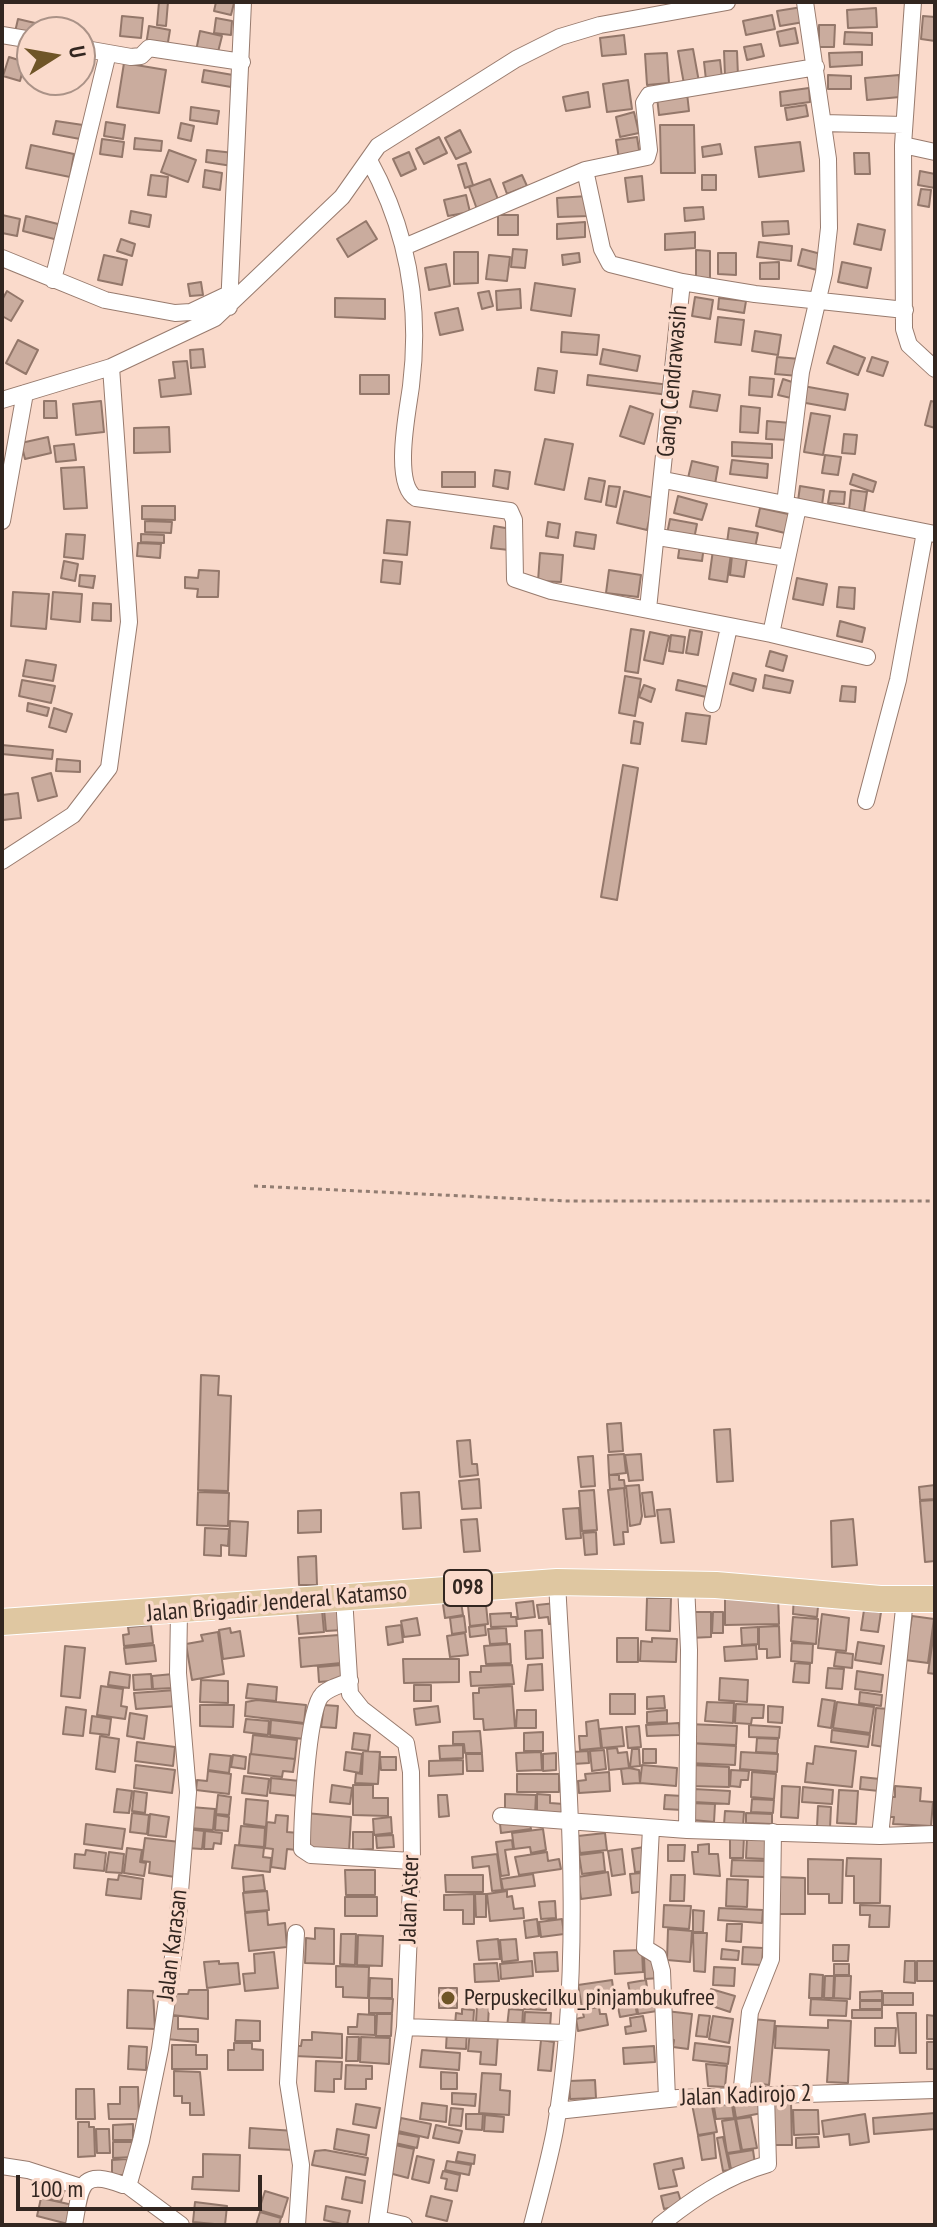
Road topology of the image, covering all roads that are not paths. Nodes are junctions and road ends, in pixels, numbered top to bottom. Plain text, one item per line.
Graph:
1 (243, 2) edge
2 (727, 2) edge
3 (805, 2) edge
4 (913, 2) edge
5 (96, 51) edge
6 (108, 53) junction
7 (242, 62) junction
8 (816, 67) junction
9 (823, 123) junction
10 (904, 125) junction
11 (903, 145) junction
12 (935, 152) edge
13 (369, 160) junction
14 (585, 170) junction
15 (404, 247) junction
16 (2, 258) edge
17 (53, 280) junction
18 (682, 282) junction
19 (229, 300) junction
20 (818, 300) junction
21 (905, 310) junction
22 (111, 367) junction
23 (935, 369) edge
24 (25, 393) junction
25 (2, 400) edge
26 (664, 480) junction
27 (791, 505) junction
28 (2, 521) edge
29 (930, 533) edge
30 (658, 537) junction
31 (787, 558) junction
32 (648, 609) junction
33 (729, 627) junction
34 (771, 634) junction
35 (867, 657) dead end
36 (712, 704) dead end
37 (866, 801) dead end
38 (2, 861) edge
39 (557, 1582) junction
40 (686, 1584) junction
41 (344, 1597) junction
42 (905, 1599) junction
43 (935, 1599) edge
44 (179, 1612) junction
45 (2, 1622) edge
46 (350, 1681) junction
47 (501, 1816) dead end
48 (569, 1823) junction
49 (651, 1828) junction
50 (687, 1830) junction
51 (773, 1832) junction
52 (935, 1834) edge
53 (880, 1836) junction
54 (412, 1861) junction
55 (296, 1933) dead end
56 (405, 2027) junction
57 (565, 2033) junction
58 (935, 2090) edge
59 (766, 2095) junction
60 (741, 2096) junction
61 (667, 2099) junction
62 (557, 2111) junction
63 (2, 2166) edge
64 (127, 2185) junction
65 (81, 2187) junction
66 (378, 2222) edge
67 (74, 2225) edge
68 (181, 2225) edge
69 (297, 2225) edge
70 (404, 2225) edge
71 (532, 2225) edge
72 (660, 2225) edge

1 - 7 street
2 - 13 street
3 - 8 street
4 - 10 street
5 - 6 street
6 - 7 street
6 - 17 street
7 - 19 street
8 - 9 street
8 - 14 street
9 - 10 street
9 - 20 street
10 - 11 street
11 - 12 street
11 - 21 street
13 - 15 street
13 - 19 street
14 - 15 street
14 - 18 street
15 - 32 street
16 - 17 street
17 - 19 street
18 - 20 street, Gang Cendrawasih
18 - 26 street, Gang Cendrawasih
19 - 22 street
20 - 21 street, Gang Cendrawasih
20 - 27 street
21 - 23 street
22 - 24 street
22 - 38 street
24 - 25 street
24 - 28 street
26 - 27 street
26 - 30 street, Gang Cendrawasih
27 - 29 street
27 - 31 street
29 - 37 street
30 - 31 street
30 - 32 street, Gang Cendrawasih
31 - 34 street
32 - 33 street
33 - 34 street
33 - 36 street
34 - 35 street
39 - 40 main road, Jalan Brigadir Jenderal Katamso / 098
39 - 41 main road, Jalan Brigadir Jenderal Katamso / 098
39 - 48 street
40 - 42 main road, Jalan Brigadir Jenderal Katamso / 098
40 - 50 street
41 - 44 main road, Jalan Brigadir Jenderal Katamso / 098
41 - 46 street, Jalan Aster
42 - 43 main road, Jalan Brigadir Jenderal Katamso / 098
42 - 53 street
44 - 45 main road, Jalan Brigadir Jenderal Katamso / 098
44 - 64 street, Jalan Karasan
46 - 54 street, Jalan Aster
46 - 54 street
47 - 48 street
48 - 49 street
48 - 57 street
49 - 50 street
49 - 61 street
50 - 51 street
51 - 53 street
51 - 60 street
52 - 53 street
54 - 56 street, Jalan Aster
55 - 69 street
56 - 57 street
56 - 66 street, Jalan Aster
57 - 62 street
58 - 59 street, Jalan Kadirojo 2
59 - 60 street, Jalan Kadirojo 2
59 - 72 street
60 - 61 street, Jalan Kadirojo 2
61 - 62 street, Jalan Kadirojo 2
62 - 71 street
63 - 65 street
64 - 65 street
64 - 68 street
65 - 67 street
66 - 70 street

